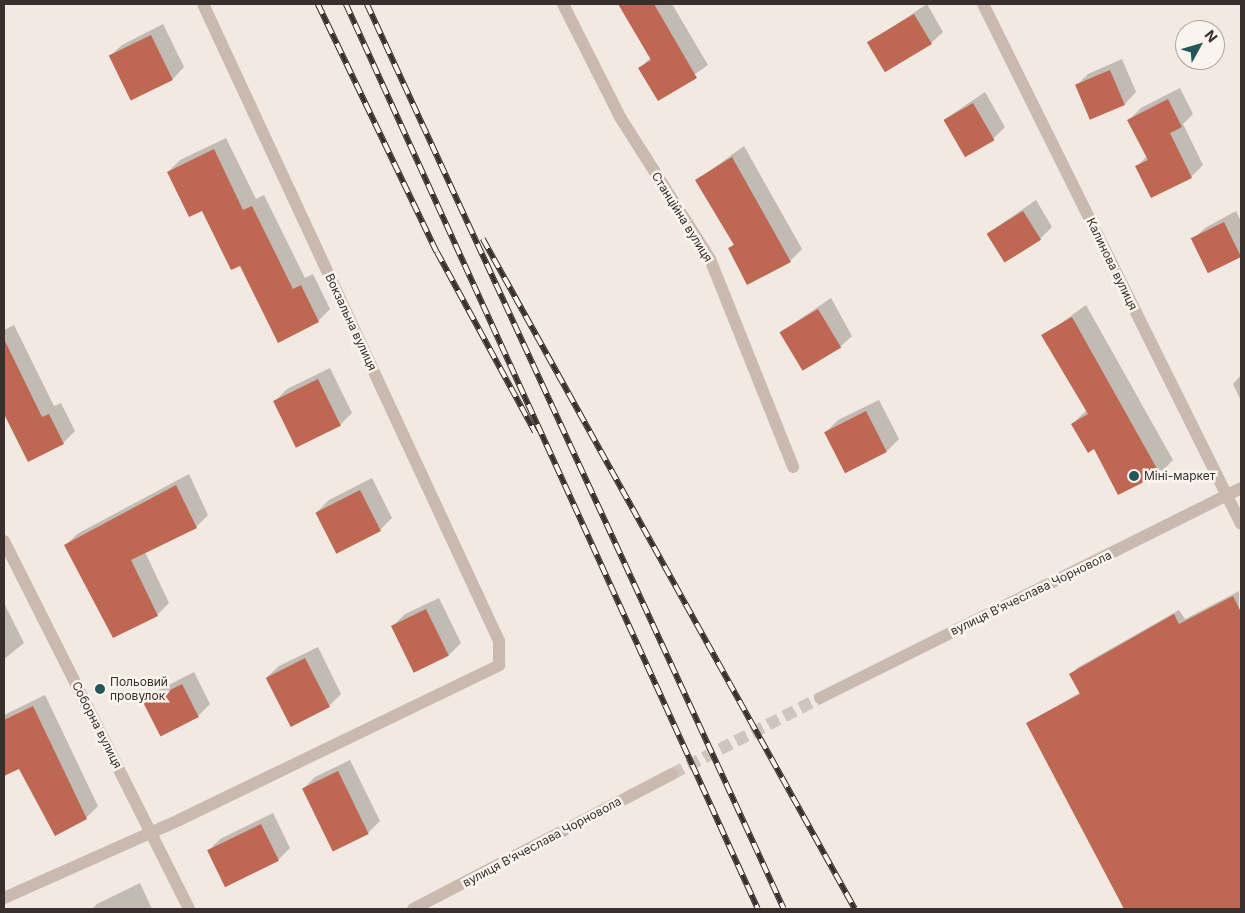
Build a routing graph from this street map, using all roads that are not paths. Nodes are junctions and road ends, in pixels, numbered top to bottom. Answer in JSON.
{"nodes":[{"id":1,"x":203,"y":4,"type":"edge"},
{"id":2,"x":562,"y":4,"type":"edge"},
{"id":3,"x":983,"y":4,"type":"edge"},
{"id":4,"x":793,"y":466,"type":"dead end"},
{"id":5,"x":1241,"y":488,"type":"edge"},
{"id":6,"x":1227,"y":496,"type":"junction"},
{"id":7,"x":1241,"y":524,"type":"edge"},
{"id":8,"x":4,"y":541,"type":"edge"},
{"id":9,"x":820,"y":698,"type":"tunnel mouth"},
{"id":10,"x":672,"y":774,"type":"tunnel mouth"},
{"id":11,"x":151,"y":832,"type":"junction"},
{"id":12,"x":4,"y":898,"type":"edge"},
{"id":13,"x":189,"y":909,"type":"edge"},
{"id":14,"x":413,"y":909,"type":"edge"}],
"edges":[{"from":1,"to":11,"type":"street","name":"Вокзальна вулиця"},
{"from":2,"to":4,"type":"street","name":"Станційна вулиця"},
{"from":3,"to":6,"type":"street","name":"Калинова вулиця"},
{"from":5,"to":6,"type":"street","name":"вулиця Вʼячеслава Чорновола"},
{"from":6,"to":7,"type":"street","name":"Калинова вулиця"},
{"from":6,"to":9,"type":"street","name":"вулиця Вʼячеслава Чорновола"},
{"from":8,"to":11,"type":"street","name":"Соборна вулиця"},
{"from":10,"to":14,"type":"street","name":"вулиця Вʼячеслава Чорновола"},
{"from":11,"to":12,"type":"street"},
{"from":11,"to":13,"type":"street","name":"Соборна вулиця"}]}
